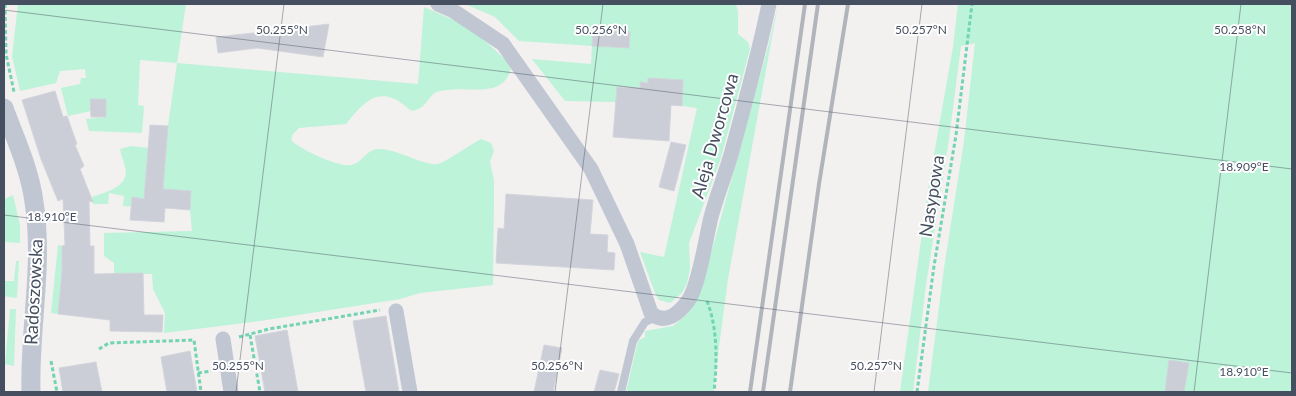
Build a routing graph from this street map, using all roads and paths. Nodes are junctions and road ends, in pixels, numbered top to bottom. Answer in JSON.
{"nodes":[{"id":1,"x":438,"y":4,"type":"edge"},
{"id":2,"x":769,"y":4,"type":"edge"},
{"id":3,"x":972,"y":4,"type":"edge"},
{"id":4,"x":4,"y":108,"type":"edge"},
{"id":5,"x":697,"y":278,"type":"junction"},
{"id":6,"x":390,"y":310,"type":"joint"},
{"id":7,"x":656,"y":317,"type":"junction"},
{"id":8,"x":250,"y":335,"type":"junction"},
{"id":9,"x":223,"y":339,"type":"joint"},
{"id":10,"x":99,"y":349,"type":"dead end"},
{"id":11,"x":50,"y":355,"type":"dead end"},
{"id":12,"x":31,"y":392,"type":"edge"},
{"id":13,"x":57,"y":392,"type":"edge"},
{"id":14,"x":201,"y":392,"type":"edge"},
{"id":15,"x":231,"y":392,"type":"edge"},
{"id":16,"x":260,"y":392,"type":"edge"},
{"id":17,"x":410,"y":392,"type":"edge"},
{"id":18,"x":621,"y":392,"type":"edge"},
{"id":19,"x":714,"y":392,"type":"edge"},
{"id":20,"x":918,"y":392,"type":"edge"}],
"edges":[{"from":1,"to":7,"type":"street"},
{"from":2,"to":5,"type":"street","name":"Aleja Dworcowa"},
{"from":3,"to":20,"type":"path","name":"Nasypowa"},
{"from":4,"to":12,"type":"street","name":"Radoszowska"},
{"from":5,"to":7,"type":"street","name":"Aleja Dworcowa"},
{"from":5,"to":19,"type":"path"},
{"from":6,"to":8,"type":"path"},
{"from":6,"to":17,"type":"street"},
{"from":7,"to":18,"type":"lane"},
{"from":8,"to":9,"type":"path"},
{"from":8,"to":16,"type":"path"},
{"from":9,"to":15,"type":"street"},
{"from":10,"to":14,"type":"path"},
{"from":11,"to":13,"type":"path"}]}
